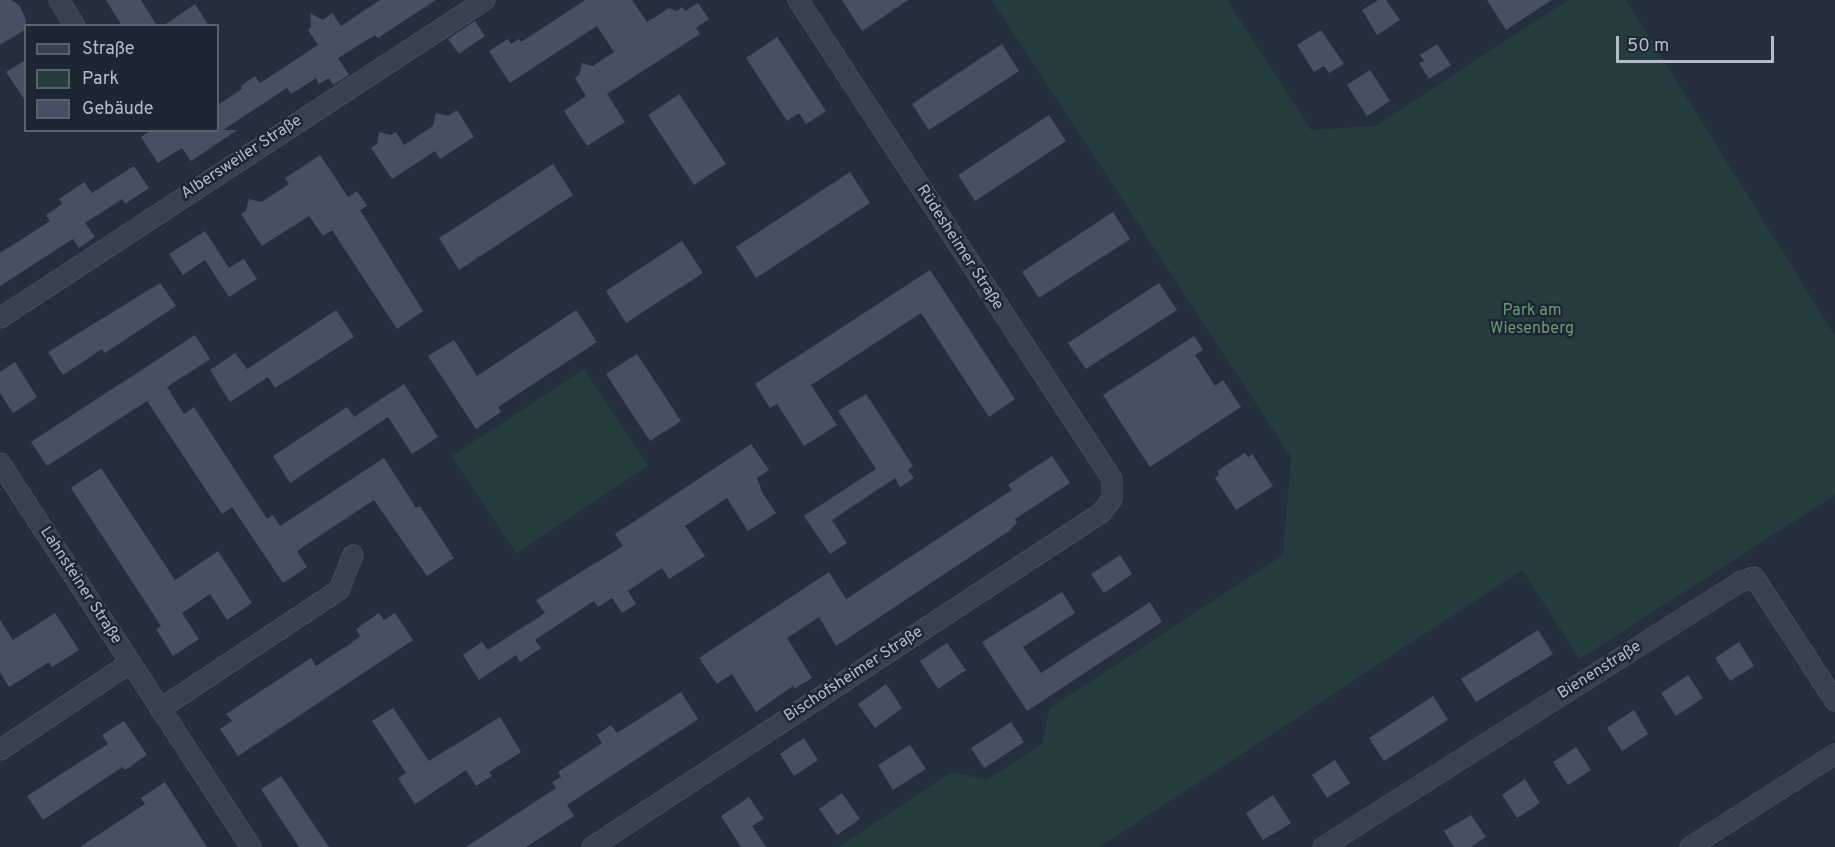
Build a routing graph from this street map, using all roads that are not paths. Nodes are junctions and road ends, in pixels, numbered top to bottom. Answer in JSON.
{"nodes":[{"id":1,"x":59,"y":0,"type":"edge"},
{"id":2,"x":485,"y":0,"type":"edge"},
{"id":3,"x":798,"y":0,"type":"edge"},
{"id":4,"x":74,"y":24,"type":"edge"},
{"id":5,"x":0,"y":318,"type":"edge"},
{"id":6,"x":0,"y":463,"type":"edge"},
{"id":7,"x":1112,"y":499,"type":"joint"},
{"id":8,"x":353,"y":555,"type":"dead end"},
{"id":9,"x":130,"y":663,"type":"junction"},
{"id":10,"x":1835,"y":701,"type":"edge"},
{"id":11,"x":160,"y":709,"type":"junction"},
{"id":12,"x":0,"y":750,"type":"edge"},
{"id":13,"x":1835,"y":754,"type":"edge"},
{"id":14,"x":1328,"y":846,"type":"edge"},
{"id":15,"x":251,"y":847,"type":"edge"},
{"id":16,"x":592,"y":847,"type":"edge"},
{"id":17,"x":1690,"y":847,"type":"edge"}],
"edges":[{"from":1,"to":4,"type":"street"},
{"from":2,"to":5,"type":"street","name":"Albersweiler Straße"},
{"from":3,"to":7,"type":"street","name":"Rüdesheimer Straße"},
{"from":6,"to":9,"type":"street","name":"Lahnsteiner Straße"},
{"from":7,"to":16,"type":"street","name":"Bischofsheimer Straße"},
{"from":8,"to":11,"type":"street"},
{"from":9,"to":11,"type":"street","name":"Lahnsteiner Straße"},
{"from":9,"to":12,"type":"street"},
{"from":10,"to":14,"type":"street","name":"Bienenstraße"},
{"from":11,"to":15,"type":"street","name":"Lahnsteiner Straße"},
{"from":13,"to":17,"type":"street"}]}
